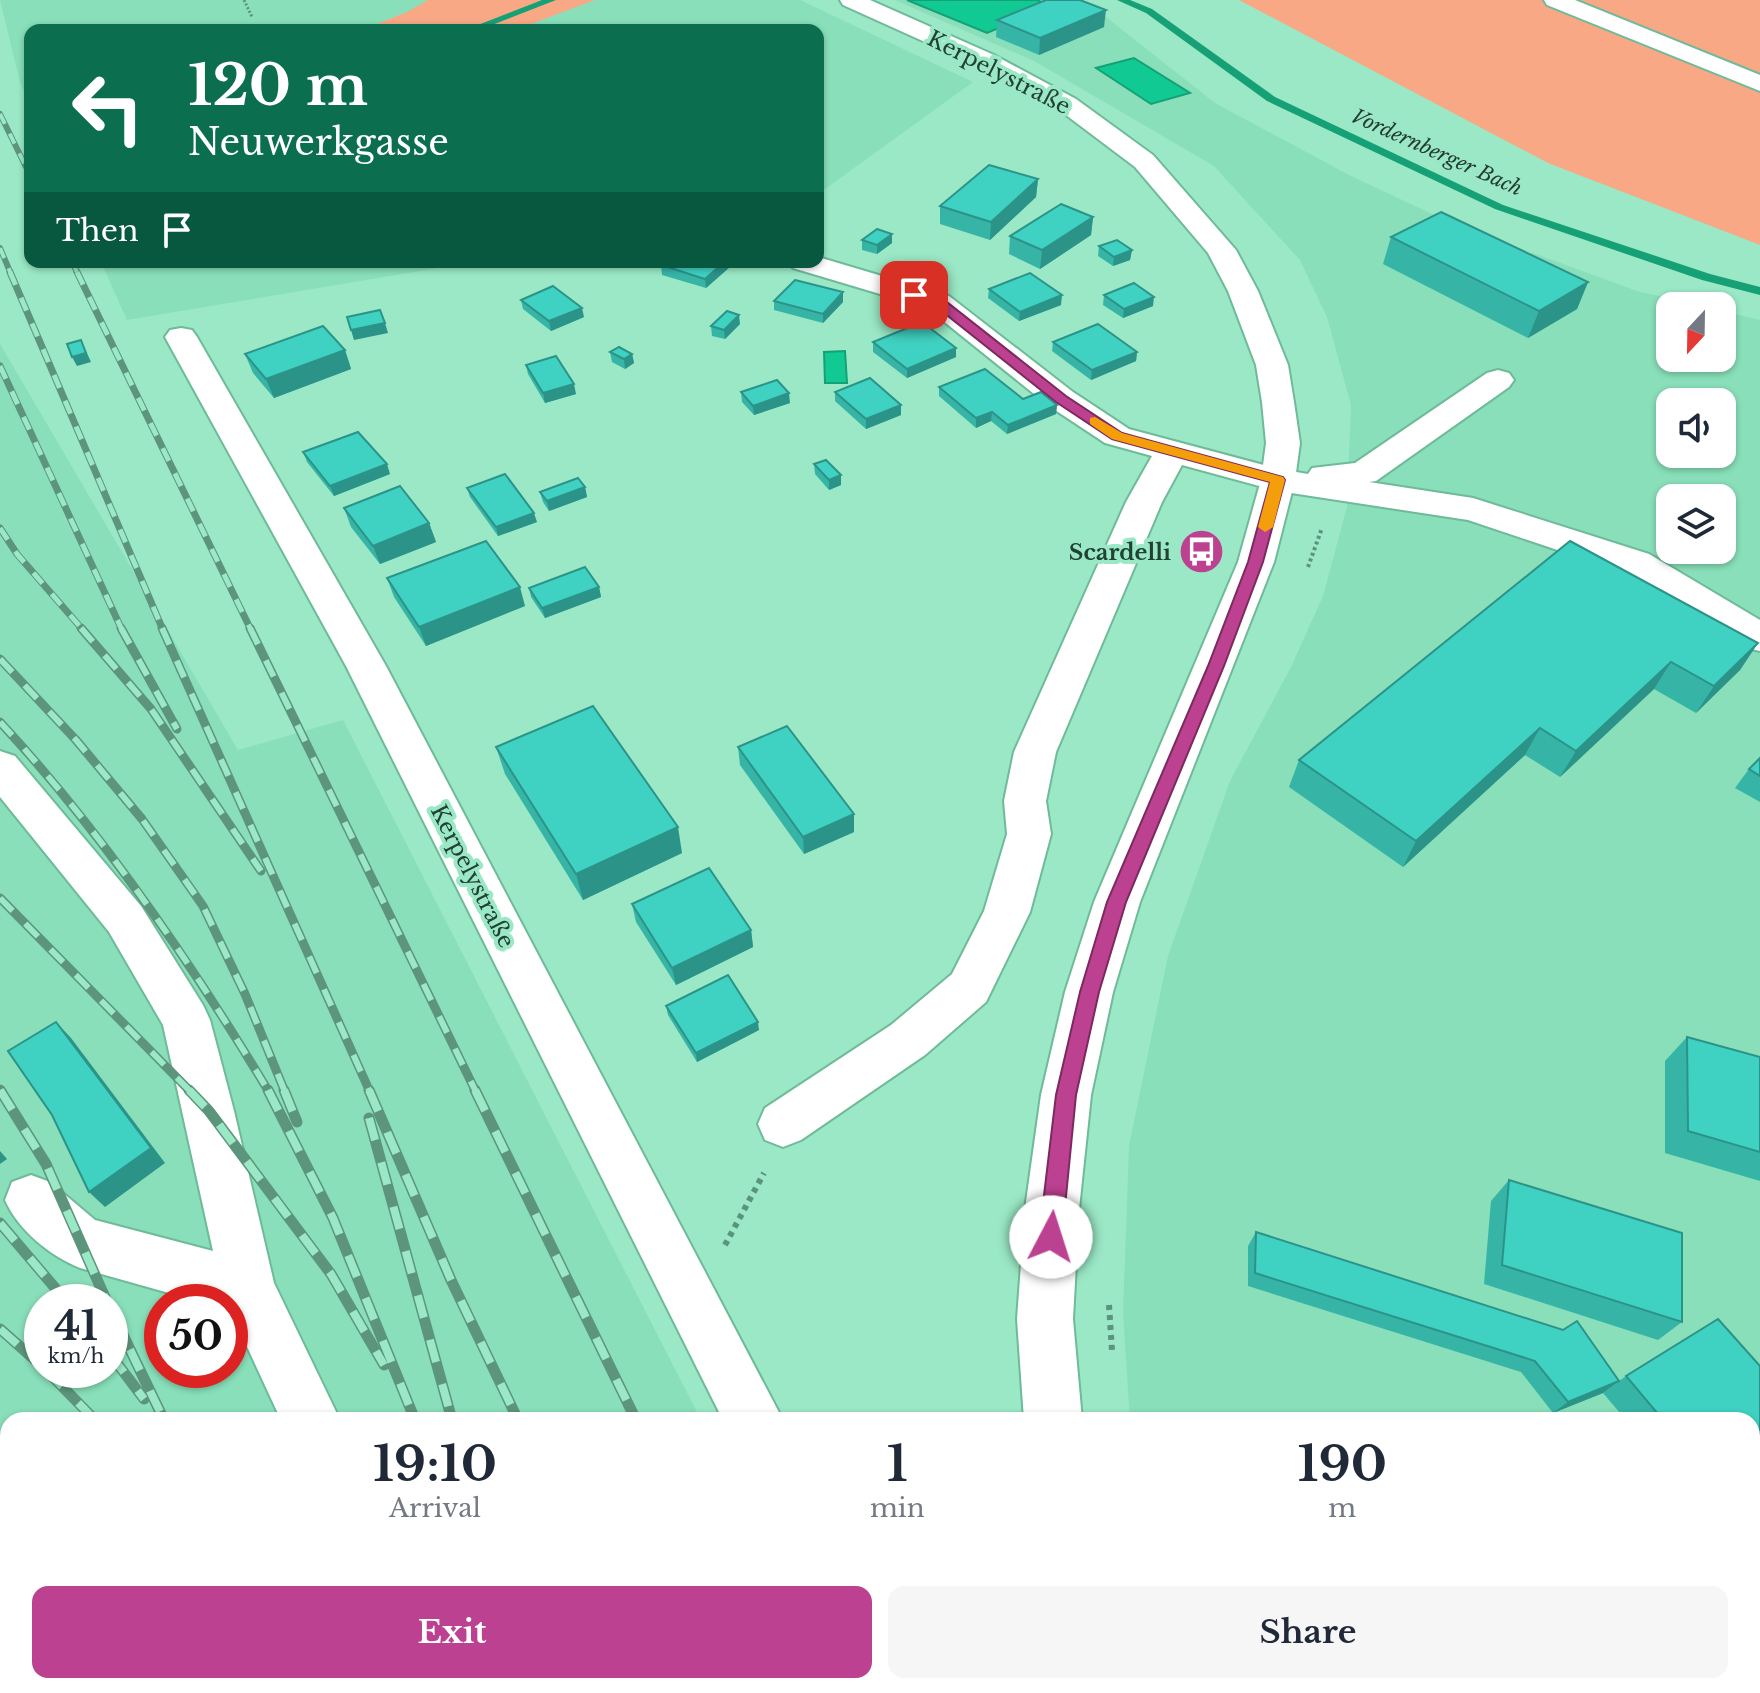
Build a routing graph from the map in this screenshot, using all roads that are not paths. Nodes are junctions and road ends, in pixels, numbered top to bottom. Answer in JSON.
{"nodes":[{"id":1,"x":851,"y":0,"type":"edge"},
{"id":2,"x":1555,"y":0,"type":"edge"},
{"id":3,"x":1760,"y":84,"type":"edge"},
{"id":4,"x":823,"y":268,"type":"edge"},
{"id":5,"x":181,"y":337,"type":"dead end"},
{"id":6,"x":1498,"y":380,"type":"dead end"},
{"id":7,"x":1172,"y":452,"type":"junction"},
{"id":8,"x":1278,"y":480,"type":"junction"},
{"id":9,"x":1760,"y":638,"type":"edge"},
{"id":10,"x":0,"y":767,"type":"edge"},
{"id":11,"x":783,"y":1124,"type":"road end"},
{"id":12,"x":31,"y":1200,"type":"dead end"},
{"id":13,"x":233,"y":1284,"type":"edge"},
{"id":14,"x":247,"y":1284,"type":"edge"},
{"id":15,"x":248,"y":1288,"type":"edge"},
{"id":16,"x":307,"y":1412,"type":"edge"},
{"id":17,"x":750,"y":1412,"type":"edge"},
{"id":18,"x":1052,"y":1412,"type":"edge"}],
"edges":[{"from":1,"to":8,"type":"street","name":"Kerpelystraße"},
{"from":2,"to":3,"type":"street"},
{"from":4,"to":7,"type":"street"},
{"from":5,"to":17,"type":"street","name":"Kerpelystraße"},
{"from":6,"to":8,"type":"street"},
{"from":7,"to":8,"type":"street"},
{"from":7,"to":11,"type":"street"},
{"from":8,"to":9,"type":"street"},
{"from":8,"to":18,"type":"street","name":"Kerpelystraße"},
{"from":10,"to":14,"type":"street"},
{"from":12,"to":13,"type":"street"},
{"from":15,"to":16,"type":"street"}]}
